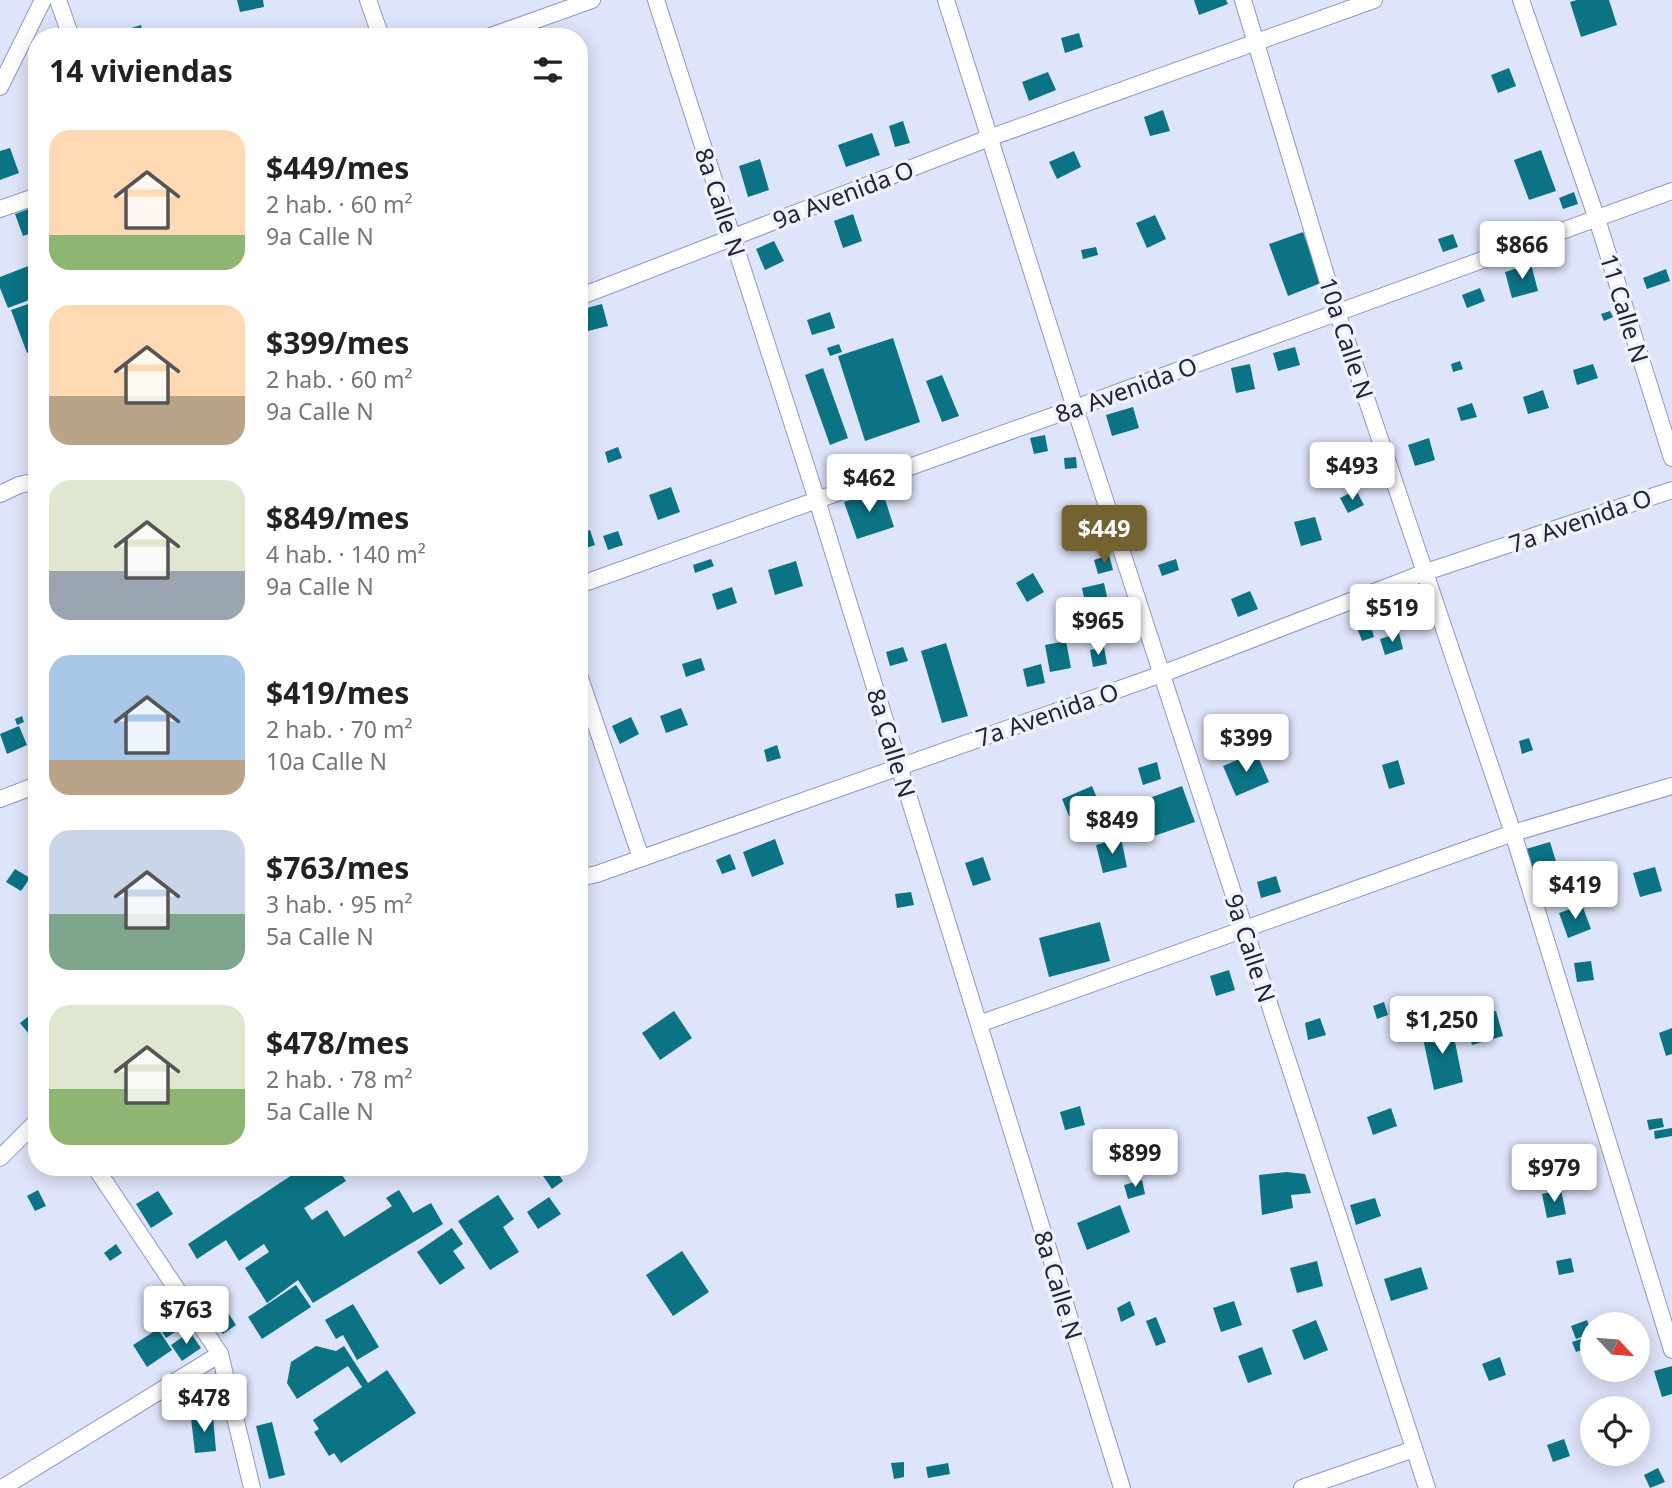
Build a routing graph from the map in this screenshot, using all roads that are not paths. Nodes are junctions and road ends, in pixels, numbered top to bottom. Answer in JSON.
{"nodes":[{"id":1,"x":43,"y":0,"type":"edge"},
{"id":2,"x":58,"y":0,"type":"edge"},
{"id":3,"x":368,"y":0,"type":"edge"},
{"id":4,"x":592,"y":0,"type":"edge"},
{"id":5,"x":656,"y":0,"type":"edge"},
{"id":6,"x":946,"y":0,"type":"edge"},
{"id":7,"x":1243,"y":0,"type":"edge"},
{"id":8,"x":1374,"y":0,"type":"edge"},
{"id":9,"x":1521,"y":0,"type":"edge"},
{"id":10,"x":29,"y":28,"type":"edge"},
{"id":11,"x":68,"y":28,"type":"edge"},
{"id":12,"x":378,"y":28,"type":"edge"},
{"id":13,"x":513,"y":28,"type":"edge"},
{"id":14,"x":28,"y":31,"type":"edge"},
{"id":15,"x":1256,"y":41,"type":"junction"},
{"id":16,"x":0,"y":88,"type":"edge"},
{"id":17,"x":989,"y":138,"type":"junction"},
{"id":18,"x":1672,"y":191,"type":"edge"},
{"id":19,"x":28,"y":199,"type":"edge"},
{"id":20,"x":0,"y":209,"type":"edge"},
{"id":21,"x":1597,"y":219,"type":"junction"},
{"id":22,"x":732,"y":236,"type":"junction"},
{"id":23,"x":588,"y":293,"type":"edge"},
{"id":24,"x":1337,"y":312,"type":"junction"},
{"id":25,"x":1075,"y":408,"type":"junction"},
{"id":26,"x":1672,"y":458,"type":"edge"},
{"id":27,"x":28,"y":483,"type":"edge"},
{"id":28,"x":1672,"y":490,"type":"edge"},
{"id":29,"x":0,"y":494,"type":"edge"},
{"id":30,"x":817,"y":500,"type":"junction"},
{"id":31,"x":1426,"y":572,"type":"junction"},
{"id":32,"x":588,"y":582,"type":"edge"},
{"id":33,"x":1162,"y":674,"type":"junction"},
{"id":34,"x":588,"y":702,"type":"edge"},
{"id":35,"x":899,"y":766,"type":"junction"},
{"id":36,"x":1672,"y":786,"type":"edge"},
{"id":37,"x":28,"y":788,"type":"edge"},
{"id":38,"x":0,"y":799,"type":"edge"},
{"id":39,"x":1513,"y":833,"type":"junction"},
{"id":40,"x":641,"y":858,"type":"junction"},
{"id":41,"x":588,"y":875,"type":"edge"},
{"id":42,"x":1245,"y":930,"type":"junction"},
{"id":43,"x":979,"y":1024,"type":"junction"},
{"id":44,"x":28,"y":1130,"type":"edge"},
{"id":45,"x":0,"y":1158,"type":"edge"},
{"id":46,"x":101,"y":1176,"type":"edge"},
{"id":47,"x":1672,"y":1350,"type":"edge"},
{"id":48,"x":219,"y":1354,"type":"junction"},
{"id":49,"x":1414,"y":1449,"type":"junction"},
{"id":50,"x":2,"y":1488,"type":"edge"},
{"id":51,"x":252,"y":1488,"type":"edge"},
{"id":52,"x":1122,"y":1488,"type":"edge"},
{"id":53,"x":1302,"y":1488,"type":"edge"},
{"id":54,"x":1427,"y":1488,"type":"edge"}],
"edges":[{"from":1,"to":10,"type":"street"},
{"from":2,"to":11,"type":"street"},
{"from":3,"to":12,"type":"street"},
{"from":4,"to":13,"type":"street"},
{"from":5,"to":22,"type":"street","name":"8a Calle N"},
{"from":6,"to":17,"type":"street"},
{"from":7,"to":15,"type":"street","name":"10a Calle N"},
{"from":8,"to":15,"type":"street","name":"9a Avenida O"},
{"from":9,"to":21,"type":"street","name":"11 Calle N"},
{"from":14,"to":16,"type":"street"},
{"from":15,"to":17,"type":"street","name":"9a Avenida O"},
{"from":15,"to":24,"type":"street","name":"10a Calle N"},
{"from":17,"to":22,"type":"street","name":"9a Avenida O"},
{"from":17,"to":25,"type":"street"},
{"from":18,"to":21,"type":"street","name":"8a Avenida O"},
{"from":19,"to":20,"type":"street"},
{"from":21,"to":24,"type":"street","name":"8a Avenida O"},
{"from":21,"to":26,"type":"street","name":"11 Calle N"},
{"from":22,"to":23,"type":"street","name":"9a Avenida O"},
{"from":22,"to":30,"type":"street","name":"8a Calle N"},
{"from":24,"to":25,"type":"street","name":"8a Avenida O"},
{"from":24,"to":31,"type":"street","name":"10a Calle N"},
{"from":25,"to":30,"type":"street","name":"8a Avenida O"},
{"from":25,"to":33,"type":"street","name":"9a Calle N"},
{"from":27,"to":29,"type":"street"},
{"from":28,"to":31,"type":"street","name":"7a Avenida O"},
{"from":30,"to":32,"type":"street","name":"8a Avenida O"},
{"from":30,"to":35,"type":"street","name":"8a Calle N"},
{"from":31,"to":33,"type":"street","name":"7a Avenida O"},
{"from":31,"to":39,"type":"street","name":"10a Calle N"},
{"from":33,"to":35,"type":"street","name":"7a Avenida O"},
{"from":33,"to":42,"type":"street","name":"9a Calle N"},
{"from":34,"to":40,"type":"street"},
{"from":35,"to":40,"type":"street","name":"7a Avenida O"},
{"from":35,"to":43,"type":"street","name":"8a Calle N"},
{"from":36,"to":39,"type":"street"},
{"from":37,"to":38,"type":"street"},
{"from":39,"to":42,"type":"street"},
{"from":39,"to":47,"type":"street","name":"10a Calle N"},
{"from":40,"to":41,"type":"street","name":"7a Avenida O"},
{"from":42,"to":43,"type":"street"},
{"from":42,"to":49,"type":"street","name":"9a Calle N"},
{"from":43,"to":52,"type":"street","name":"8a Calle N"},
{"from":44,"to":45,"type":"street"},
{"from":46,"to":48,"type":"street"},
{"from":48,"to":50,"type":"street"},
{"from":48,"to":51,"type":"street"},
{"from":49,"to":53,"type":"street"},
{"from":49,"to":54,"type":"street","name":"9a Calle N"}]}
